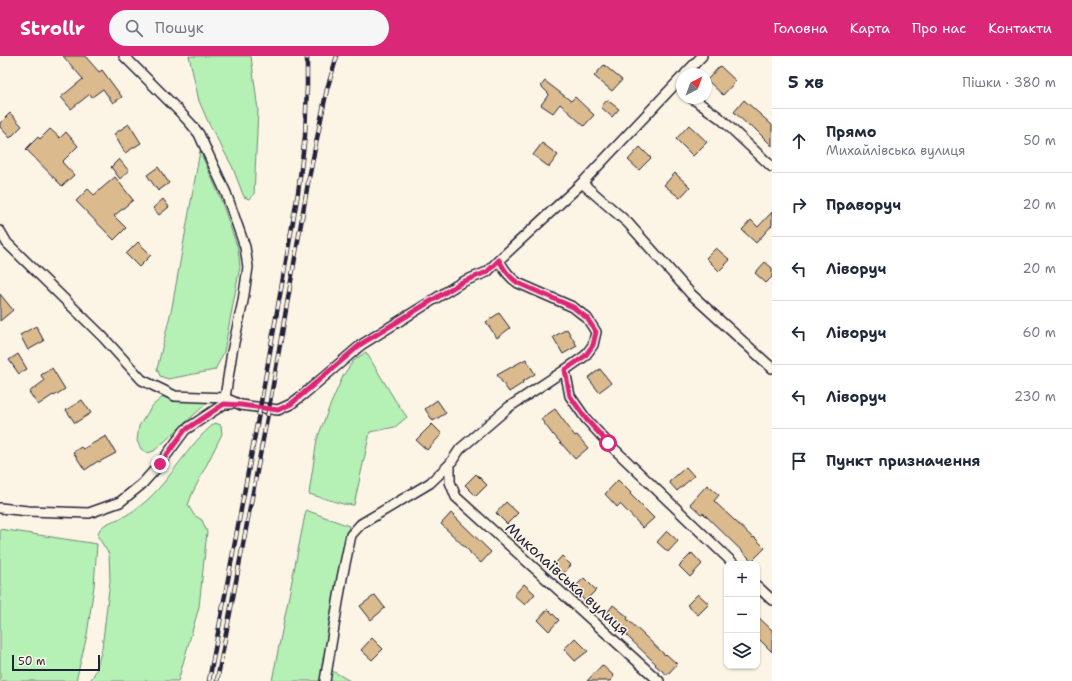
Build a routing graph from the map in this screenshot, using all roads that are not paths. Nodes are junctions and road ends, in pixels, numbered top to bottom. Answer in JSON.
{"nodes":[{"id":1,"x":124,"y":56,"type":"edge"},
{"id":2,"x":702,"y":56,"type":"edge"},
{"id":3,"x":691,"y":68,"type":"edge"},
{"id":4,"x":676,"y":90,"type":"edge"},
{"id":5,"x":700,"y":104,"type":"edge"},
{"id":6,"x":772,"y":167,"type":"edge"},
{"id":7,"x":582,"y":183,"type":"junction"},
{"id":8,"x":0,"y":231,"type":"edge"},
{"id":9,"x":499,"y":260,"type":"junction"},
{"id":10,"x":772,"y":368,"type":"edge"},
{"id":11,"x":565,"y":370,"type":"junction"},
{"id":12,"x":225,"y":401,"type":"junction"},
{"id":13,"x":450,"y":464,"type":"junction"},
{"id":14,"x":0,"y":508,"type":"edge"},
{"id":15,"x":731,"y":561,"type":"edge"},
{"id":16,"x":760,"y":589,"type":"edge"},
{"id":17,"x":772,"y":600,"type":"edge"},
{"id":18,"x":325,"y":681,"type":"edge"},
{"id":19,"x":659,"y":681,"type":"edge"}],
"edges":[{"from":1,"to":12,"type":"street"},
{"from":2,"to":3,"type":"street"},
{"from":4,"to":7,"type":"street"},
{"from":5,"to":6,"type":"street"},
{"from":7,"to":9,"type":"street"},
{"from":7,"to":10,"type":"street"},
{"from":8,"to":12,"type":"street"},
{"from":9,"to":11,"type":"street"},
{"from":9,"to":12,"type":"street"},
{"from":11,"to":13,"type":"street"},
{"from":11,"to":15,"type":"street"},
{"from":12,"to":14,"type":"street"},
{"from":13,"to":18,"type":"street"},
{"from":13,"to":19,"type":"street","name":"Миколаївська вулиця"},
{"from":16,"to":17,"type":"street"}]}
